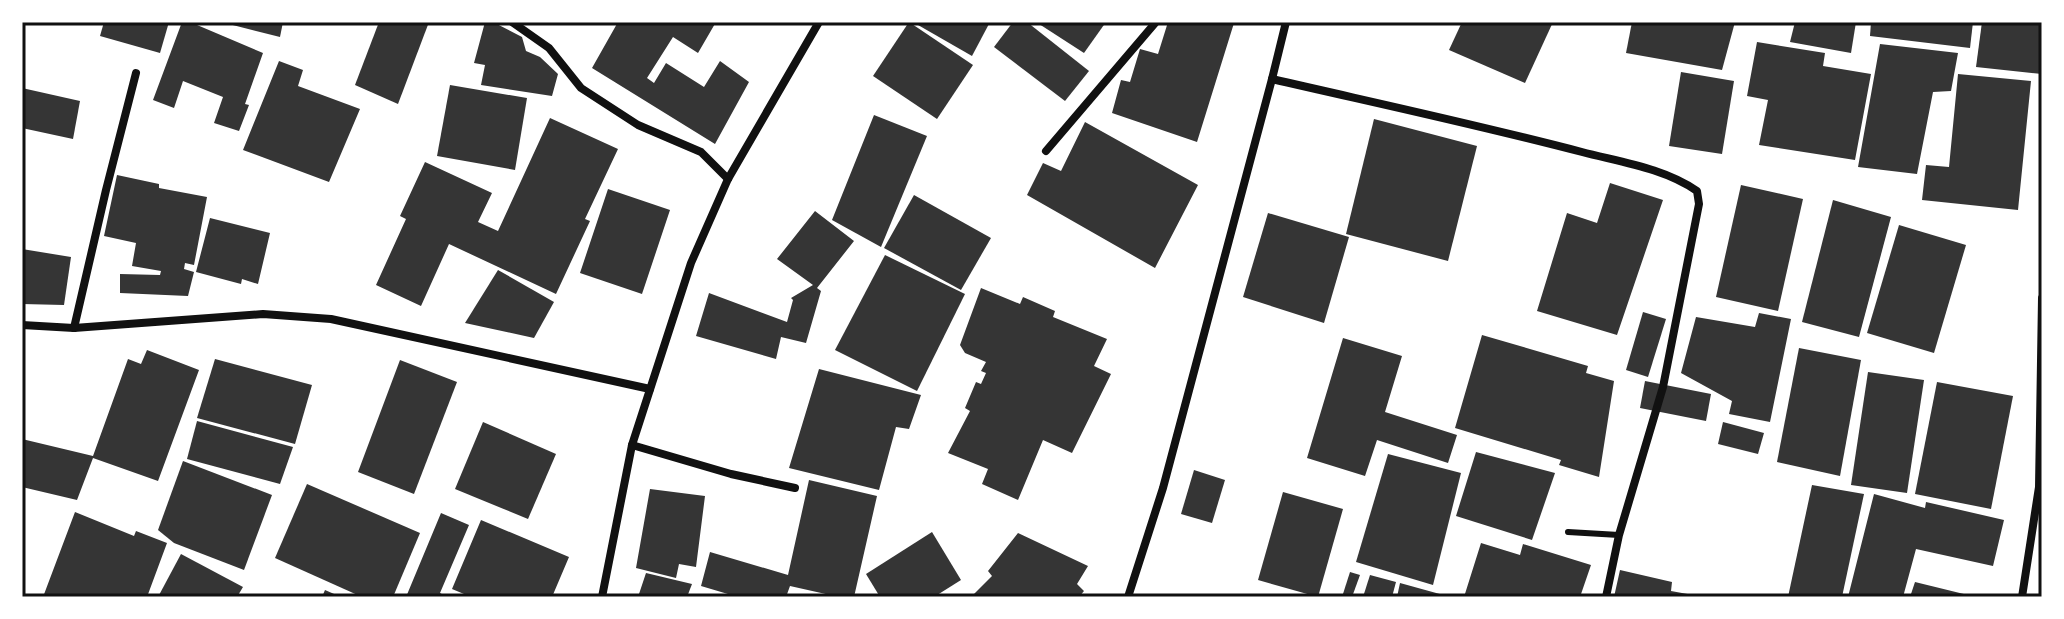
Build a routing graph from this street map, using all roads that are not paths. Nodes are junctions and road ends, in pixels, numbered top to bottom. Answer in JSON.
{"nodes":[{"id":1,"x":512,"y":22,"type":"edge"},
{"id":2,"x":819,"y":22,"type":"edge"},
{"id":3,"x":1156,"y":22,"type":"edge"},
{"id":4,"x":1286,"y":22,"type":"edge"},
{"id":5,"x":136,"y":73,"type":"dead end"},
{"id":6,"x":1272,"y":79,"type":"junction"},
{"id":7,"x":1046,"y":151,"type":"dead end"},
{"id":8,"x":728,"y":179,"type":"junction"},
{"id":9,"x":2042,"y":298,"type":"edge"},
{"id":10,"x":22,"y":325,"type":"edge"},
{"id":11,"x":74,"y":328,"type":"junction"},
{"id":12,"x":2041,"y":350,"type":"edge"},
{"id":13,"x":650,"y":389,"type":"junction"},
{"id":14,"x":632,"y":445,"type":"junction"},
{"id":15,"x":2041,"y":487,"type":"edge"},
{"id":16,"x":795,"y":488,"type":"dead end"},
{"id":17,"x":1568,"y":532,"type":"dead end"},
{"id":18,"x":1619,"y":535,"type":"junction"},
{"id":19,"x":602,"y":597,"type":"edge"},
{"id":20,"x":1128,"y":597,"type":"edge"},
{"id":21,"x":1606,"y":597,"type":"edge"},
{"id":22,"x":2022,"y":597,"type":"edge"}],
"edges":[{"from":1,"to":8,"type":"street"},
{"from":2,"to":8,"type":"street"},
{"from":3,"to":7,"type":"street"},
{"from":4,"to":6,"type":"street"},
{"from":5,"to":11,"type":"street"},
{"from":6,"to":18,"type":"street"},
{"from":6,"to":20,"type":"street"},
{"from":8,"to":13,"type":"street"},
{"from":9,"to":12,"type":"street"},
{"from":10,"to":11,"type":"street"},
{"from":11,"to":13,"type":"street"},
{"from":12,"to":15,"type":"street"},
{"from":13,"to":14,"type":"street"},
{"from":14,"to":16,"type":"street"},
{"from":14,"to":19,"type":"street"},
{"from":15,"to":22,"type":"street"},
{"from":17,"to":18,"type":"lane"},
{"from":18,"to":21,"type":"street"}]}
